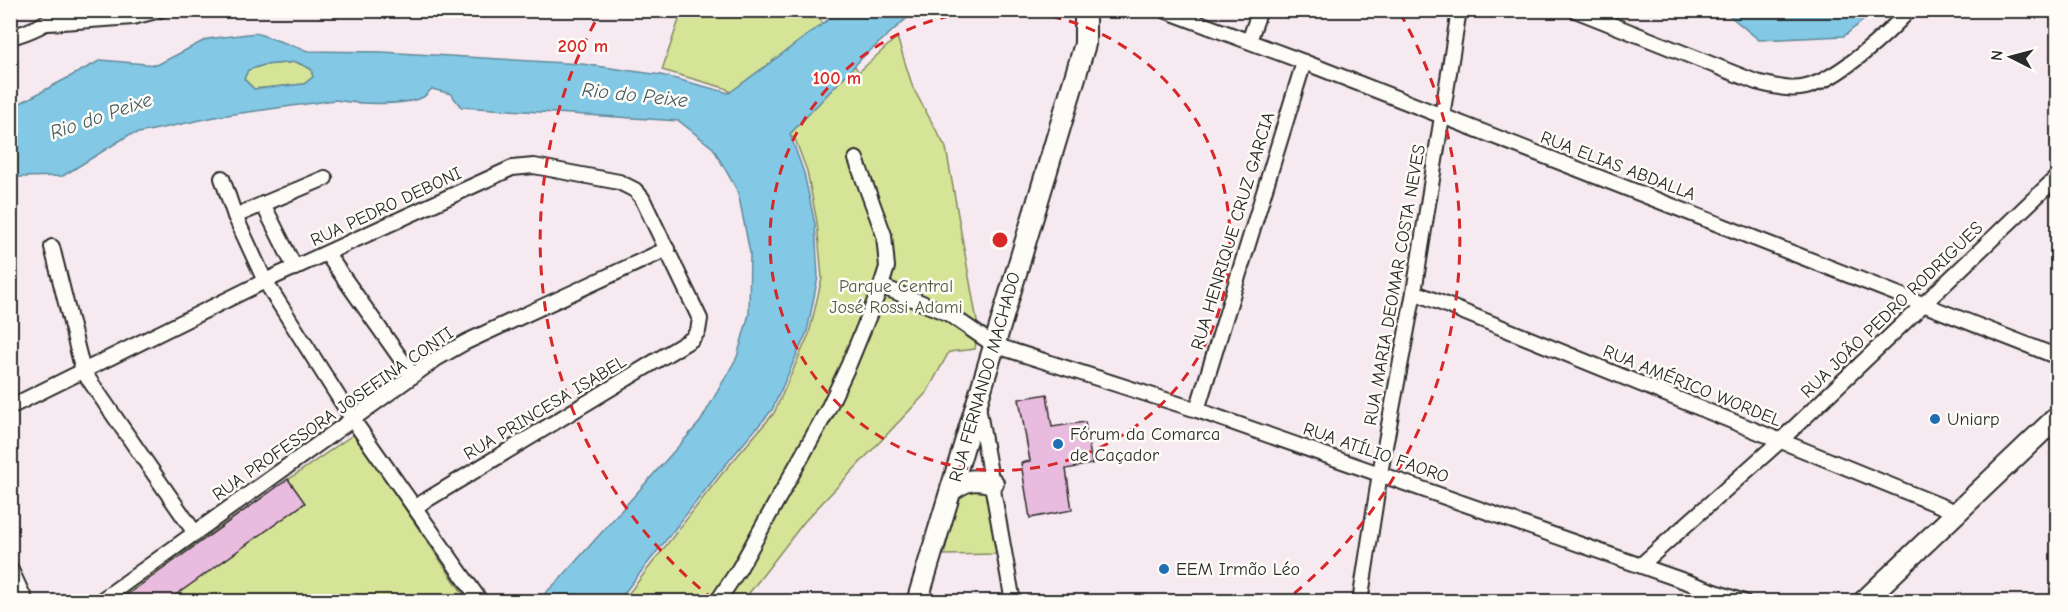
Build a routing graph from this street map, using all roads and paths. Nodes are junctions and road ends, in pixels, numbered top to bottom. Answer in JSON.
{"nodes":[{"id":1,"x":64,"y":10,"type":"edge"},
{"id":2,"x":160,"y":10,"type":"edge"},
{"id":3,"x":1164,"y":10,"type":"edge"},
{"id":4,"x":1260,"y":10,"type":"edge"},
{"id":5,"x":1459,"y":10,"type":"edge"},
{"id":6,"x":1575,"y":10,"type":"edge"},
{"id":7,"x":1909,"y":10,"type":"edge"},
{"id":8,"x":1083,"y":12,"type":"edge"},
{"id":9,"x":48,"y":23,"type":"junction"},
{"id":10,"x":10,"y":37,"type":"edge"},
{"id":11,"x":1249,"y":41,"type":"junction"},
{"id":12,"x":1304,"y":62,"type":"junction"},
{"id":13,"x":1442,"y":117,"type":"junction"},
{"id":14,"x":856,"y":159,"type":"dead end"},
{"id":15,"x":2058,"y":176,"type":"edge"},
{"id":16,"x":222,"y":178,"type":"dead end"},
{"id":17,"x":325,"y":178,"type":"dead end"},
{"id":18,"x":263,"y":204,"type":"junction"},
{"id":19,"x":235,"y":216,"type":"junction"},
{"id":20,"x":52,"y":247,"type":"dead end"},
{"id":21,"x":667,"y":249,"type":"junction"},
{"id":22,"x":327,"y":254,"type":"junction"},
{"id":23,"x":296,"y":268,"type":"junction"},
{"id":24,"x":265,"y":281,"type":"junction"},
{"id":25,"x":881,"y":286,"type":"junction"},
{"id":26,"x":1414,"y":292,"type":"junction"},
{"id":27,"x":1925,"y":304,"type":"junction"},
{"id":28,"x":692,"y":339,"type":"joint"},
{"id":29,"x":994,"y":345,"type":"junction"},
{"id":30,"x":2058,"y":357,"type":"edge"},
{"id":31,"x":83,"y":371,"type":"junction"},
{"id":32,"x":413,"y":375,"type":"junction"},
{"id":33,"x":977,"y":399,"type":"junction"},
{"id":34,"x":10,"y":406,"type":"edge"},
{"id":35,"x":1197,"y":410,"type":"junction"},
{"id":36,"x":2058,"y":416,"type":"edge"},
{"id":37,"x":353,"y":420,"type":"junction"},
{"id":38,"x":1780,"y":441,"type":"junction"},
{"id":39,"x":1380,"y":473,"type":"junction"},
{"id":40,"x":993,"y":483,"type":"junction"},
{"id":41,"x":952,"y":490,"type":"junction"},
{"id":42,"x":416,"y":507,"type":"junction"},
{"id":43,"x":1956,"y":512,"type":"junction"},
{"id":44,"x":195,"y":533,"type":"junction"},
{"id":45,"x":1641,"y":565,"type":"junction"},
{"id":46,"x":10,"y":568,"type":"edge"},
{"id":47,"x":26,"y":602,"type":"edge"},
{"id":48,"x":99,"y":602,"type":"edge"},
{"id":49,"x":481,"y":602,"type":"edge"},
{"id":50,"x":717,"y":602,"type":"edge"},
{"id":51,"x":918,"y":602,"type":"edge"},
{"id":52,"x":1013,"y":602,"type":"edge"},
{"id":53,"x":1360,"y":602,"type":"edge"},
{"id":54,"x":1744,"y":602,"type":"edge"},
{"id":55,"x":1863,"y":602,"type":"edge"}],
"edges":[{"from":1,"to":9,"type":"street"},
{"from":2,"to":9,"type":"street"},
{"from":3,"to":11,"type":"street","name":"RUA ELIAS ABDALLA"},
{"from":4,"to":11,"type":"street"},
{"from":5,"to":13,"type":"street","name":"RUA MARIA DEOMAR COSTA NEVES"},
{"from":6,"to":7,"type":"street"},
{"from":8,"to":29,"type":"main road","name":"RUA FERNANDO MACHADO"},
{"from":9,"to":10,"type":"street"},
{"from":11,"to":12,"type":"street","name":"RUA ELIAS ABDALLA"},
{"from":12,"to":13,"type":"street","name":"RUA ELIAS ABDALLA"},
{"from":12,"to":35,"type":"street","name":"RUA HENRIQUE CRUZ GARCIA"},
{"from":13,"to":26,"type":"street","name":"RUA MARIA DEOMAR COSTA NEVES"},
{"from":13,"to":27,"type":"street","name":"RUA ELIAS ABDALLA"},
{"from":14,"to":25,"type":"street"},
{"from":15,"to":27,"type":"street","name":"RUA JOÃO PEDRO RODRIGUES"},
{"from":16,"to":19,"type":"street"},
{"from":17,"to":18,"type":"street"},
{"from":18,"to":19,"type":"street"},
{"from":18,"to":23,"type":"street"},
{"from":19,"to":24,"type":"street"},
{"from":20,"to":31,"type":"street"},
{"from":21,"to":22,"type":"street","name":"RUA PEDRO DEBONI"},
{"from":21,"to":28,"type":"street","name":"RUA PEDRO DEBONI"},
{"from":21,"to":32,"type":"street","name":"RUA PROFESSORA JOSEFINA CONTI"},
{"from":22,"to":23,"type":"street","name":"RUA PEDRO DEBONI"},
{"from":22,"to":32,"type":"street"},
{"from":23,"to":24,"type":"street","name":"RUA PEDRO DEBONI"},
{"from":24,"to":31,"type":"street","name":"RUA PEDRO DEBONI"},
{"from":24,"to":37,"type":"street"},
{"from":25,"to":29,"type":"street","name":"RUA ATÍLIO FAORO"},
{"from":25,"to":50,"type":"street"},
{"from":26,"to":38,"type":"street","name":"RUA AMÉRICO WORDEL"},
{"from":26,"to":39,"type":"street","name":"RUA MARIA DEOMAR COSTA NEVES"},
{"from":27,"to":30,"type":"street","name":"RUA ELIAS ABDALLA"},
{"from":27,"to":38,"type":"street","name":"RUA JOÃO PEDRO RODRIGUES"},
{"from":28,"to":42,"type":"street","name":"RUA PRINCESA ISABEL"},
{"from":29,"to":33,"type":"main road","name":"RUA FERNANDO MACHADO"},
{"from":29,"to":35,"type":"street","name":"RUA ATÍLIO FAORO"},
{"from":31,"to":34,"type":"street","name":"RUA PEDRO DEBONI"},
{"from":31,"to":44,"type":"street"},
{"from":32,"to":37,"type":"street","name":"RUA PROFESSORA JOSEFINA CONTI"},
{"from":33,"to":40,"type":"street"},
{"from":33,"to":41,"type":"main road","name":"RUA FERNANDO MACHADO"},
{"from":35,"to":39,"type":"street","name":"RUA ATÍLIO FAORO"},
{"from":36,"to":43,"type":"main road"},
{"from":37,"to":42,"type":"street"},
{"from":37,"to":44,"type":"street","name":"RUA PROFESSORA JOSEFINA CONTI"},
{"from":38,"to":43,"type":"street","name":"RUA AMÉRICO WORDEL"},
{"from":38,"to":45,"type":"street","name":"RUA JOÃO PEDRO RODRIGUES"},
{"from":39,"to":45,"type":"street","name":"RUA ATÍLIO FAORO"},
{"from":39,"to":53,"type":"street","name":"RUA MARIA DEOMAR COSTA NEVES"},
{"from":40,"to":41,"type":"main road"},
{"from":40,"to":52,"type":"street"},
{"from":41,"to":51,"type":"main road","name":"RUA FERNANDO MACHADO"},
{"from":42,"to":49,"type":"street"},
{"from":43,"to":55,"type":"main road"},
{"from":44,"to":48,"type":"street","name":"RUA PROFESSORA JOSEFINA CONTI"},
{"from":45,"to":54,"type":"street","name":"RUA ATÍLIO FAORO"},
{"from":46,"to":47,"type":"street"}]}
